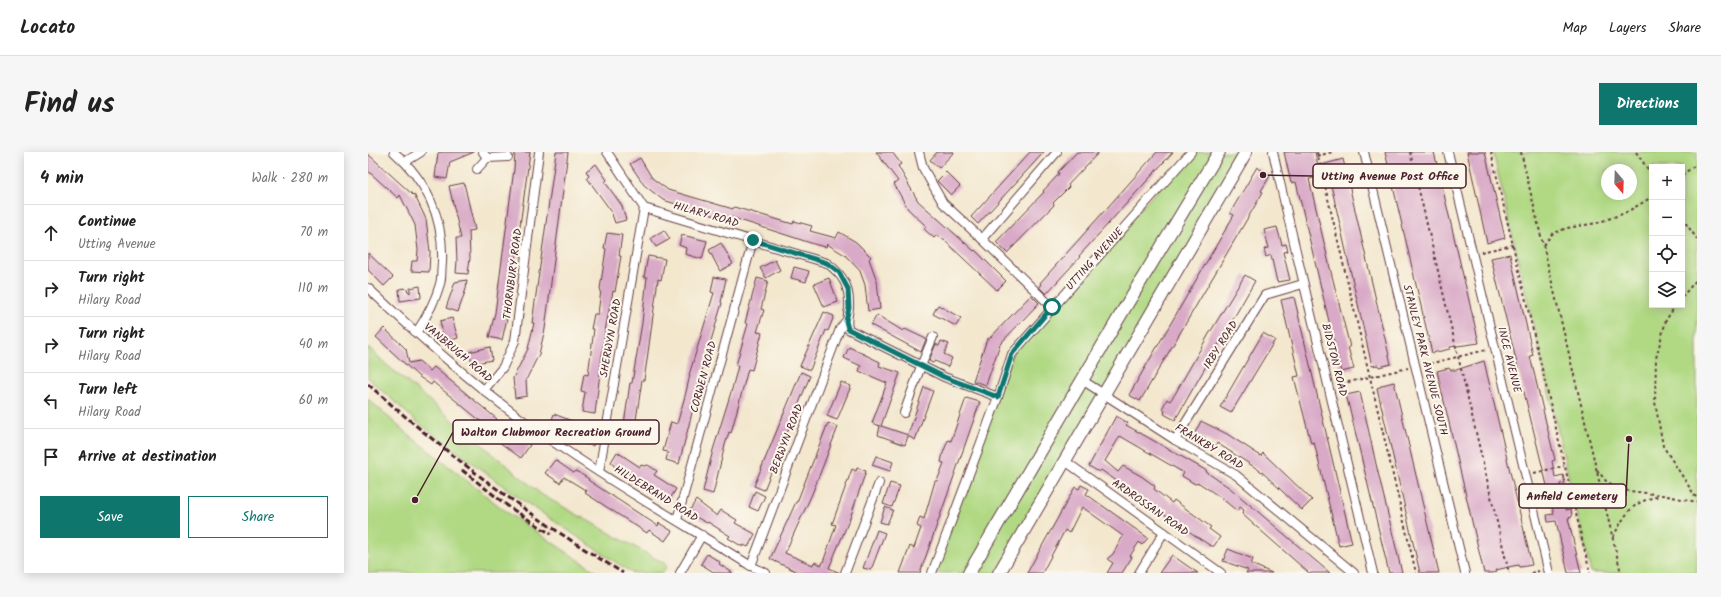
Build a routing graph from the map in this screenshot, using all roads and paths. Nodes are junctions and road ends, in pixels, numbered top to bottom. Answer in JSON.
{"nodes":[{"id":1,"x":394,"y":152,"type":"edge"},
{"id":2,"x":421,"y":152,"type":"edge"},
{"id":3,"x":539,"y":152,"type":"edge"},
{"id":4,"x":607,"y":152,"type":"edge"},
{"id":5,"x":919,"y":152,"type":"edge"},
{"id":6,"x":1057,"y":152,"type":"edge"},
{"id":7,"x":1191,"y":152,"type":"edge"},
{"id":8,"x":1219,"y":152,"type":"edge"},
{"id":9,"x":1246,"y":152,"type":"edge"},
{"id":10,"x":1272,"y":152,"type":"edge"},
{"id":11,"x":1316,"y":152,"type":"edge"},
{"id":12,"x":1333,"y":152,"type":"edge"},
{"id":13,"x":1364,"y":152,"type":"edge"},
{"id":14,"x":1410,"y":152,"type":"edge"},
{"id":15,"x":1448,"y":152,"type":"edge"},
{"id":16,"x":1491,"y":152,"type":"edge"},
{"id":17,"x":1522,"y":152,"type":"edge"},
{"id":18,"x":1636,"y":152,"type":"edge"},
{"id":19,"x":485,"y":155,"type":"edge"},
{"id":20,"x":1317,"y":156,"type":"junction"},
{"id":21,"x":508,"y":157,"type":"dead end"},
{"id":22,"x":405,"y":162,"type":"junction"},
{"id":23,"x":1697,"y":164,"type":"edge"},
{"id":24,"x":477,"y":169,"type":"dead end"},
{"id":25,"x":1649,"y":171,"type":"edge"},
{"id":26,"x":1685,"y":173,"type":"edge"},
{"id":27,"x":1649,"y":199,"type":"edge"},
{"id":28,"x":644,"y":208,"type":"junction"},
{"id":29,"x":1685,"y":222,"type":"edge"},
{"id":30,"x":1697,"y":239,"type":"edge"},
{"id":31,"x":753,"y":240,"type":"junction"},
{"id":32,"x":982,"y":240,"type":"junction"},
{"id":33,"x":1513,"y":245,"type":"junction"},
{"id":34,"x":1544,"y":245,"type":"junction"},
{"id":35,"x":1472,"y":254,"type":"junction"},
{"id":36,"x":1697,"y":279,"type":"edge"},
{"id":37,"x":1303,"y":284,"type":"junction"},
{"id":38,"x":368,"y":288,"type":"edge"},
{"id":39,"x":1685,"y":293,"type":"edge"},
{"id":40,"x":1052,"y":307,"type":"junction"},
{"id":41,"x":1674,"y":308,"type":"edge"},
{"id":42,"x":846,"y":321,"type":"junction"},
{"id":43,"x":416,"y":333,"type":"junction"},
{"id":44,"x":933,"y":337,"type":"dead end"},
{"id":45,"x":920,"y":366,"type":"junction"},
{"id":46,"x":1082,"y":380,"type":"junction"},
{"id":47,"x":484,"y":390,"type":"junction"},
{"id":48,"x":1104,"y":394,"type":"junction"},
{"id":49,"x":998,"y":397,"type":"junction"},
{"id":50,"x":904,"y":413,"type":"dead end"},
{"id":51,"x":537,"y":431,"type":"joint"},
{"id":52,"x":1175,"y":440,"type":"junction"},
{"id":53,"x":1065,"y":461,"type":"junction"},
{"id":54,"x":1564,"y":466,"type":"junction"},
{"id":55,"x":1596,"y":469,"type":"junction"},
{"id":56,"x":599,"y":472,"type":"junction"},
{"id":57,"x":1526,"y":475,"type":"junction"},
{"id":58,"x":879,"y":483,"type":"dead end"},
{"id":59,"x":1662,"y":495,"type":"junction"},
{"id":60,"x":1697,"y":499,"type":"edge"},
{"id":61,"x":1697,"y":502,"type":"edge"},
{"id":62,"x":677,"y":520,"type":"junction"},
{"id":63,"x":1164,"y":532,"type":"junction"},
{"id":64,"x":702,"y":536,"type":"junction"},
{"id":65,"x":1613,"y":538,"type":"junction"},
{"id":66,"x":751,"y":566,"type":"junction"},
{"id":67,"x":680,"y":573,"type":"edge"},
{"id":68,"x":766,"y":573,"type":"edge"},
{"id":69,"x":846,"y":573,"type":"edge"},
{"id":70,"x":932,"y":573,"type":"edge"},
{"id":71,"x":969,"y":573,"type":"edge"},
{"id":72,"x":999,"y":573,"type":"edge"},
{"id":73,"x":1139,"y":573,"type":"edge"},
{"id":74,"x":1221,"y":573,"type":"edge"},
{"id":75,"x":1354,"y":573,"type":"edge"},
{"id":76,"x":1373,"y":573,"type":"edge"},
{"id":77,"x":1416,"y":573,"type":"edge"},
{"id":78,"x":1465,"y":573,"type":"edge"},
{"id":79,"x":1509,"y":573,"type":"edge"},
{"id":80,"x":1549,"y":573,"type":"edge"},
{"id":81,"x":1590,"y":573,"type":"edge"},
{"id":82,"x":1621,"y":573,"type":"edge"}],
"edges":[{"from":1,"to":22,"type":"street"},
{"from":2,"to":22,"type":"street"},
{"from":3,"to":47,"type":"street","name":"THORNBURY ROAD"},
{"from":4,"to":28,"type":"street"},
{"from":5,"to":32,"type":"street"},
{"from":6,"to":32,"type":"street"},
{"from":7,"to":40,"type":"street","name":"UTTING AVENUE"},
{"from":8,"to":46,"type":"street"},
{"from":9,"to":48,"type":"street"},
{"from":10,"to":37,"type":"street","name":"BIDSTON ROAD"},
{"from":11,"to":20,"type":"path"},
{"from":12,"to":20,"type":"path"},
{"from":13,"to":78,"type":"street","name":"STANLEY PARK AVENUE SOUTH"},
{"from":14,"to":79,"type":"path"},
{"from":15,"to":35,"type":"street","name":"INCE AVENUE"},
{"from":16,"to":33,"type":"path"},
{"from":17,"to":34,"type":"path"},
{"from":18,"to":25,"type":"path"},
{"from":19,"to":21,"type":"street"},
{"from":19,"to":24,"type":"street"},
{"from":20,"to":77,"type":"path"},
{"from":22,"to":43,"type":"street"},
{"from":23,"to":26,"type":"path"},
{"from":27,"to":34,"type":"path"},
{"from":28,"to":31,"type":"street","name":"HILARY ROAD"},
{"from":28,"to":56,"type":"street","name":"SHERWYN ROAD"},
{"from":29,"to":30,"type":"path"},
{"from":31,"to":42,"type":"street","name":"HILARY ROAD"},
{"from":31,"to":62,"type":"street","name":"CORWEN ROAD"},
{"from":32,"to":40,"type":"street"},
{"from":33,"to":35,"type":"path"},
{"from":33,"to":54,"type":"path"},
{"from":34,"to":55,"type":"path"},
{"from":35,"to":57,"type":"street","name":"INCE AVENUE"},
{"from":36,"to":39,"type":"path"},
{"from":37,"to":52,"type":"street","name":"IRBY ROAD"},
{"from":37,"to":76,"type":"street","name":"BIDSTON ROAD"},
{"from":38,"to":43,"type":"street","name":"VANBRUGH ROAD"},
{"from":40,"to":49,"type":"street","name":"UTTING AVENUE"},
{"from":41,"to":60,"type":"path"},
{"from":42,"to":45,"type":"street"},
{"from":42,"to":66,"type":"street","name":"BERWYN ROAD"},
{"from":43,"to":47,"type":"street","name":"VANBRUGH ROAD"},
{"from":44,"to":45,"type":"street"},
{"from":45,"to":49,"type":"street"},
{"from":45,"to":50,"type":"street"},
{"from":46,"to":48,"type":"street","name":"FRANKBY ROAD"},
{"from":46,"to":71,"type":"street"},
{"from":47,"to":51,"type":"street","name":"VANBRUGH ROAD"},
{"from":48,"to":52,"type":"street","name":"FRANKBY ROAD"},
{"from":48,"to":53,"type":"street"},
{"from":49,"to":70,"type":"street","name":"UTTING AVENUE"},
{"from":51,"to":56,"type":"street","name":"HILDEBRAND ROAD"},
{"from":52,"to":75,"type":"street","name":"FRANKBY ROAD"},
{"from":53,"to":63,"type":"street","name":"ARDROSSAN ROAD"},
{"from":53,"to":72,"type":"street"},
{"from":54,"to":57,"type":"path"},
{"from":54,"to":81,"type":"path"},
{"from":55,"to":59,"type":"path"},
{"from":55,"to":65,"type":"path"},
{"from":56,"to":62,"type":"street","name":"HILDEBRAND ROAD"},
{"from":57,"to":80,"type":"street","name":"INCE AVENUE"},
{"from":58,"to":69,"type":"street"},
{"from":59,"to":61,"type":"path"},
{"from":59,"to":65,"type":"path"},
{"from":62,"to":64,"type":"street","name":"HILDEBRAND ROAD"},
{"from":63,"to":73,"type":"street"},
{"from":63,"to":74,"type":"street","name":"ARDROSSAN ROAD"},
{"from":64,"to":66,"type":"street","name":"HILDEBRAND ROAD"},
{"from":64,"to":67,"type":"street"},
{"from":65,"to":82,"type":"path"},
{"from":66,"to":68,"type":"street","name":"HILDEBRAND ROAD"}]}
